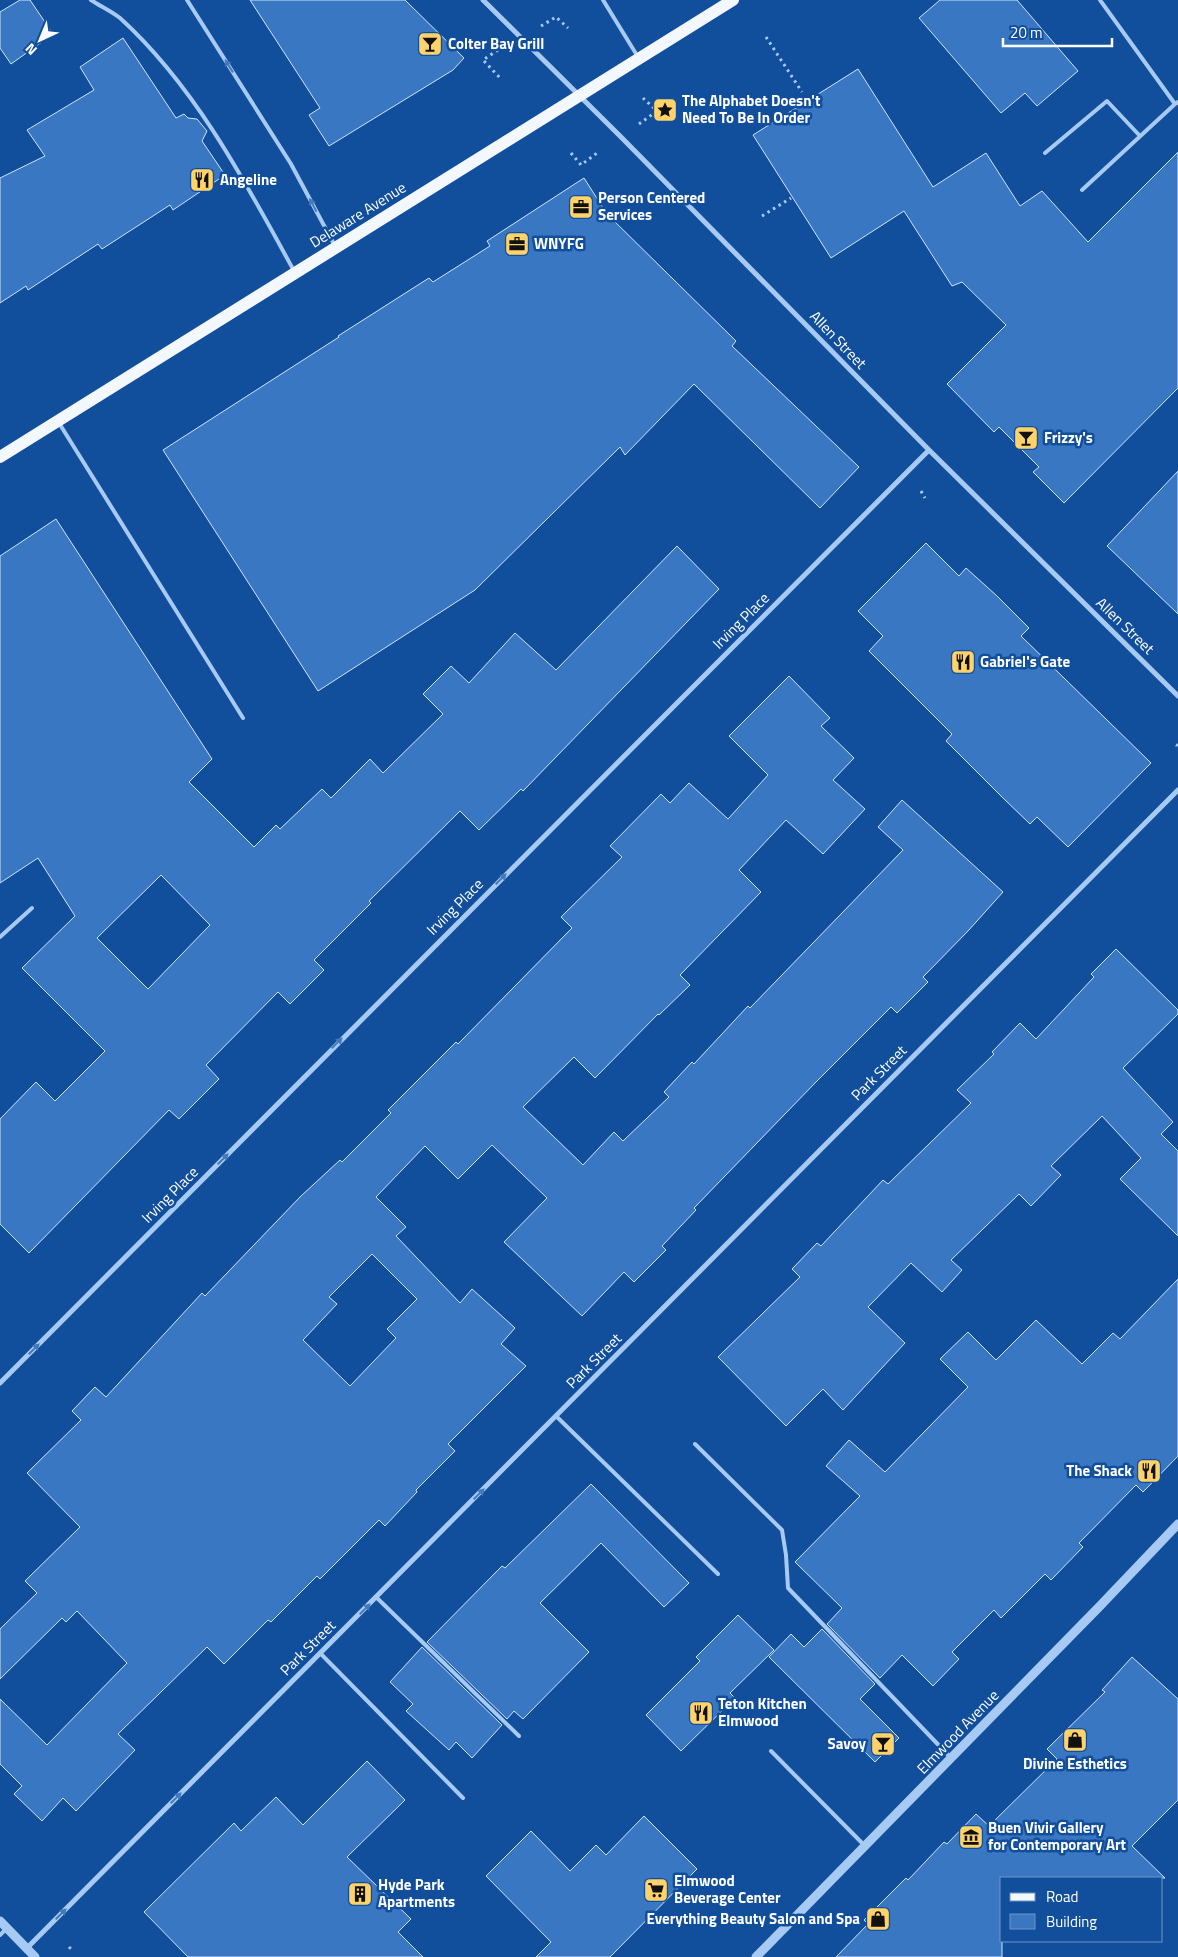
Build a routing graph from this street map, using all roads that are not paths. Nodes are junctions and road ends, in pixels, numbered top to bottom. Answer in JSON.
{"nodes":[{"id":1,"x":90,"y":0,"type":"edge"},
{"id":2,"x":187,"y":0,"type":"edge"},
{"id":3,"x":485,"y":0,"type":"edge"},
{"id":4,"x":602,"y":0,"type":"edge"},
{"id":5,"x":733,"y":0,"type":"edge"},
{"id":6,"x":1100,"y":0,"type":"edge"},
{"id":7,"x":640,"y":59,"type":"junction"},
{"id":8,"x":580,"y":96,"type":"junction"},
{"id":9,"x":1177,"y":103,"type":"edge"},
{"id":10,"x":1140,"y":136,"type":"junction"},
{"id":11,"x":1045,"y":153,"type":"dead end"},
{"id":12,"x":1082,"y":190,"type":"dead end"},
{"id":13,"x":336,"y":248,"type":"junction"},
{"id":14,"x":295,"y":273,"type":"junction"},
{"id":15,"x":57,"y":421,"type":"junction"},
{"id":16,"x":929,"y":450,"type":"junction"},
{"id":17,"x":0,"y":457,"type":"edge"},
{"id":18,"x":1177,"y":692,"type":"edge"},
{"id":19,"x":243,"y":718,"type":"dead end"},
{"id":20,"x":1178,"y":790,"type":"edge"},
{"id":21,"x":32,"y":908,"type":"dead end"},
{"id":22,"x":0,"y":937,"type":"edge"},
{"id":23,"x":0,"y":1383,"type":"edge"},
{"id":24,"x":556,"y":1416,"type":"junction"},
{"id":25,"x":695,"y":1444,"type":"dead end"},
{"id":26,"x":1178,"y":1524,"type":"edge"},
{"id":27,"x":718,"y":1574,"type":"dead end"},
{"id":28,"x":376,"y":1597,"type":"junction"},
{"id":29,"x":320,"y":1653,"type":"junction"},
{"id":30,"x":519,"y":1736,"type":"dead end"},
{"id":31,"x":771,"y":1752,"type":"dead end"},
{"id":32,"x":951,"y":1758,"type":"junction"},
{"id":33,"x":463,"y":1798,"type":"dead end"},
{"id":34,"x":865,"y":1846,"type":"junction"},
{"id":35,"x":0,"y":1921,"type":"edge"},
{"id":36,"x":7,"y":1928,"type":"junction"},
{"id":37,"x":0,"y":1935,"type":"edge"},
{"id":38,"x":27,"y":1948,"type":"junction"},
{"id":39,"x":36,"y":1957,"type":"edge"},
{"id":40,"x":756,"y":1957,"type":"edge"}],
"edges":[{"from":1,"to":14,"type":"lane"},
{"from":13,"to":2,"type":"lane","one_way":true},
{"from":3,"to":8,"type":"street","name":"Allen Street"},
{"from":4,"to":7,"type":"lane"},
{"from":5,"to":7,"type":"main road","name":"Delaware Avenue"},
{"from":6,"to":9,"type":"lane"},
{"from":7,"to":8,"type":"main road","name":"Delaware Avenue"},
{"from":8,"to":13,"type":"main road","name":"Delaware Avenue"},
{"from":8,"to":16,"type":"street","name":"Allen Street"},
{"from":9,"to":10,"type":"lane"},
{"from":10,"to":11,"type":"lane"},
{"from":10,"to":12,"type":"lane"},
{"from":13,"to":14,"type":"main road","name":"Delaware Avenue"},
{"from":14,"to":15,"type":"main road","name":"Delaware Avenue"},
{"from":15,"to":17,"type":"main road","name":"Delaware Avenue"},
{"from":15,"to":19,"type":"lane"},
{"from":16,"to":18,"type":"street","name":"Allen Street"},
{"from":23,"to":16,"type":"street","name":"Irving Place","one_way":true},
{"from":20,"to":24,"type":"street","name":"Park Street"},
{"from":21,"to":22,"type":"lane"},
{"from":24,"to":27,"type":"lane"},
{"from":28,"to":24,"type":"street","name":"Park Street","one_way":true},
{"from":25,"to":32,"type":"lane"},
{"from":26,"to":32,"type":"street","name":"Elmwood Avenue"},
{"from":29,"to":28,"type":"street","name":"Park Street","one_way":true},
{"from":28,"to":30,"type":"lane"},
{"from":29,"to":33,"type":"lane"},
{"from":38,"to":29,"type":"street","name":"Park Street","one_way":true},
{"from":31,"to":34,"type":"lane"},
{"from":32,"to":34,"type":"street","name":"Elmwood Avenue"},
{"from":34,"to":40,"type":"street","name":"Elmwood Avenue"},
{"from":35,"to":36,"type":"street"},
{"from":36,"to":37,"type":"lane"},
{"from":36,"to":38,"type":"street"},
{"from":38,"to":39,"type":"street"}]}
